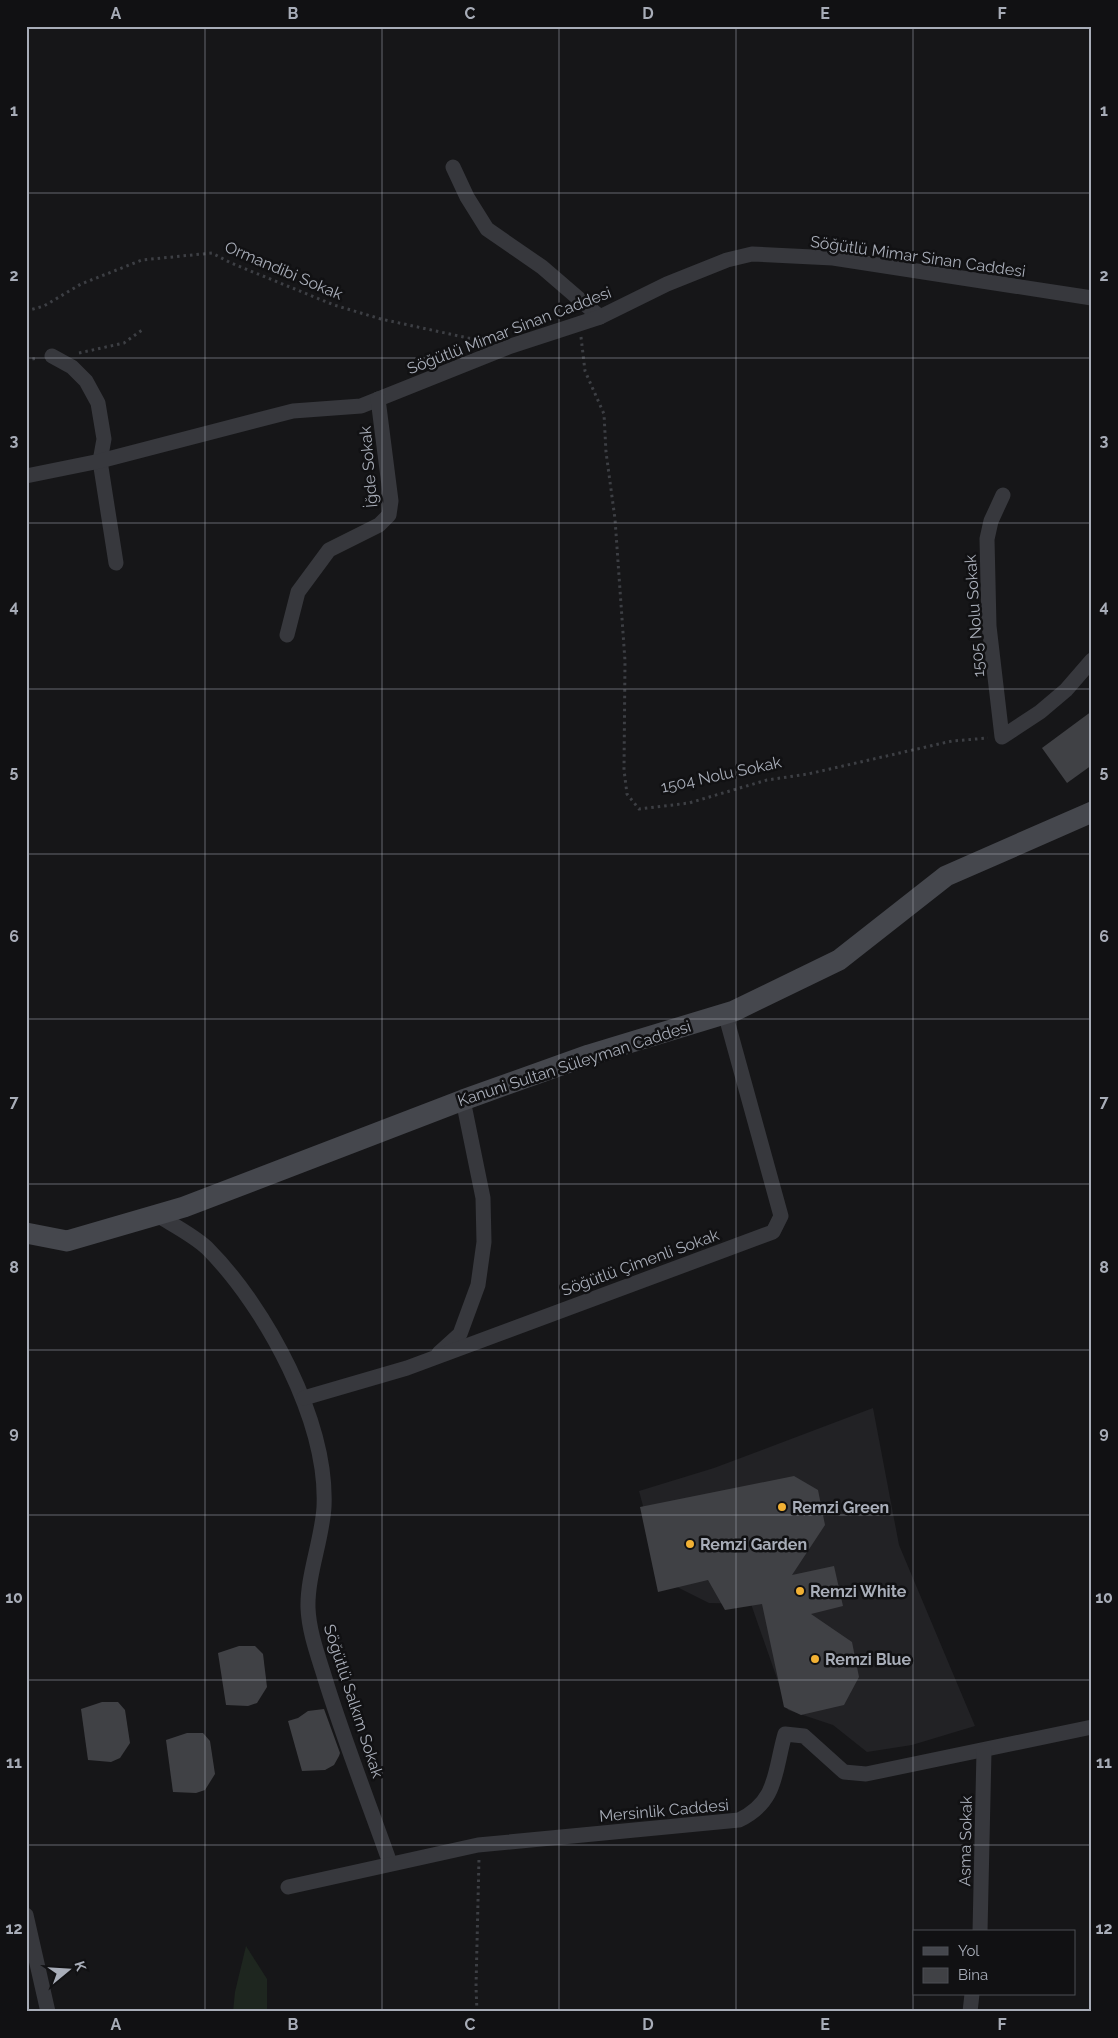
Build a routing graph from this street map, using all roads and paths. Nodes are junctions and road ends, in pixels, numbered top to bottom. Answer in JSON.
{"nodes":[{"id":1,"x":453,"y":167,"type":"dead end"},
{"id":2,"x":1092,"y":298,"type":"edge"},
{"id":3,"x":26,"y":311,"type":"edge"},
{"id":4,"x":600,"y":317,"type":"junction"},
{"id":5,"x":580,"y":324,"type":"junction"},
{"id":6,"x":142,"y":330,"type":"dead end"},
{"id":7,"x":511,"y":346,"type":"junction"},
{"id":8,"x":52,"y":356,"type":"junction"},
{"id":9,"x":26,"y":360,"type":"edge"},
{"id":10,"x":378,"y":399,"type":"junction"},
{"id":11,"x":100,"y":461,"type":"junction"},
{"id":12,"x":26,"y":476,"type":"edge"},
{"id":13,"x":1003,"y":495,"type":"dead end"},
{"id":14,"x":116,"y":563,"type":"dead end"},
{"id":15,"x":287,"y":635,"type":"dead end"},
{"id":16,"x":1092,"y":660,"type":"edge"},
{"id":17,"x":1002,"y":737,"type":"junction"},
{"id":18,"x":1092,"y":812,"type":"edge"},
{"id":19,"x":725,"y":1014,"type":"junction"},
{"id":20,"x":463,"y":1100,"type":"junction"},
{"id":21,"x":157,"y":1215,"type":"junction"},
{"id":22,"x":26,"y":1233,"type":"edge"},
{"id":23,"x":434,"y":1358,"type":"junction"},
{"id":24,"x":304,"y":1398,"type":"junction"},
{"id":25,"x":1092,"y":1727,"type":"edge"},
{"id":26,"x":984,"y":1751,"type":"junction"},
{"id":27,"x":478,"y":1845,"type":"junction"},
{"id":28,"x":390,"y":1863,"type":"junction"},
{"id":29,"x":288,"y":1887,"type":"dead end"},
{"id":30,"x":26,"y":1915,"type":"edge"},
{"id":31,"x":980,"y":1930,"type":"edge"},
{"id":32,"x":972,"y":1996,"type":"edge"},
{"id":33,"x":48,"y":2012,"type":"edge"},
{"id":34,"x":477,"y":2012,"type":"edge"},
{"id":35,"x":970,"y":2012,"type":"edge"}],
"edges":[{"from":1,"to":4,"type":"street"},
{"from":2,"to":4,"type":"street","name":"Söğütlü Mimar Sinan Caddesi"},
{"from":3,"to":7,"type":"path","name":"Ormandibi Sokak"},
{"from":4,"to":5,"type":"street","name":"Söğütlü Mimar Sinan Caddesi"},
{"from":5,"to":7,"type":"street","name":"Söğütlü Mimar Sinan Caddesi"},
{"from":5,"to":17,"type":"path","name":"1504 Nolu Sokak"},
{"from":6,"to":8,"type":"path"},
{"from":7,"to":10,"type":"street","name":"Söğütlü Mimar Sinan Caddesi"},
{"from":8,"to":9,"type":"path"},
{"from":8,"to":11,"type":"street"},
{"from":10,"to":11,"type":"street","name":"Söğütlü Mimar Sinan Caddesi"},
{"from":10,"to":15,"type":"street","name":"İğde Sokak"},
{"from":11,"to":12,"type":"street","name":"Söğütlü Mimar Sinan Caddesi"},
{"from":11,"to":14,"type":"street"},
{"from":13,"to":17,"type":"street","name":"1505 Nolu Sokak"},
{"from":16,"to":17,"type":"street"},
{"from":18,"to":19,"type":"street","name":"Kanuni Sultan Süleyman Caddesi"},
{"from":19,"to":20,"type":"street","name":"Kanuni Sultan Süleyman Caddesi"},
{"from":19,"to":23,"type":"street","name":"Söğütlü Çimenli Sokak"},
{"from":20,"to":21,"type":"street","name":"Kanuni Sultan Süleyman Caddesi"},
{"from":20,"to":23,"type":"street"},
{"from":21,"to":22,"type":"street","name":"Kanuni Sultan Süleyman Caddesi"},
{"from":21,"to":24,"type":"street","name":"Söğütlü Salkım Sokak"},
{"from":23,"to":24,"type":"street","name":"Söğütlü Çimenli Sokak"},
{"from":24,"to":28,"type":"street","name":"Söğütlü Salkım Sokak"},
{"from":25,"to":26,"type":"street","name":"Mersinlik Caddesi"},
{"from":26,"to":27,"type":"street","name":"Mersinlik Caddesi"},
{"from":26,"to":31,"type":"street","name":"Asma Sokak"},
{"from":27,"to":28,"type":"street","name":"Mersinlik Caddesi"},
{"from":27,"to":34,"type":"path"},
{"from":28,"to":29,"type":"street","name":"Mersinlik Caddesi"},
{"from":30,"to":33,"type":"street"},
{"from":32,"to":35,"type":"street"}]}
